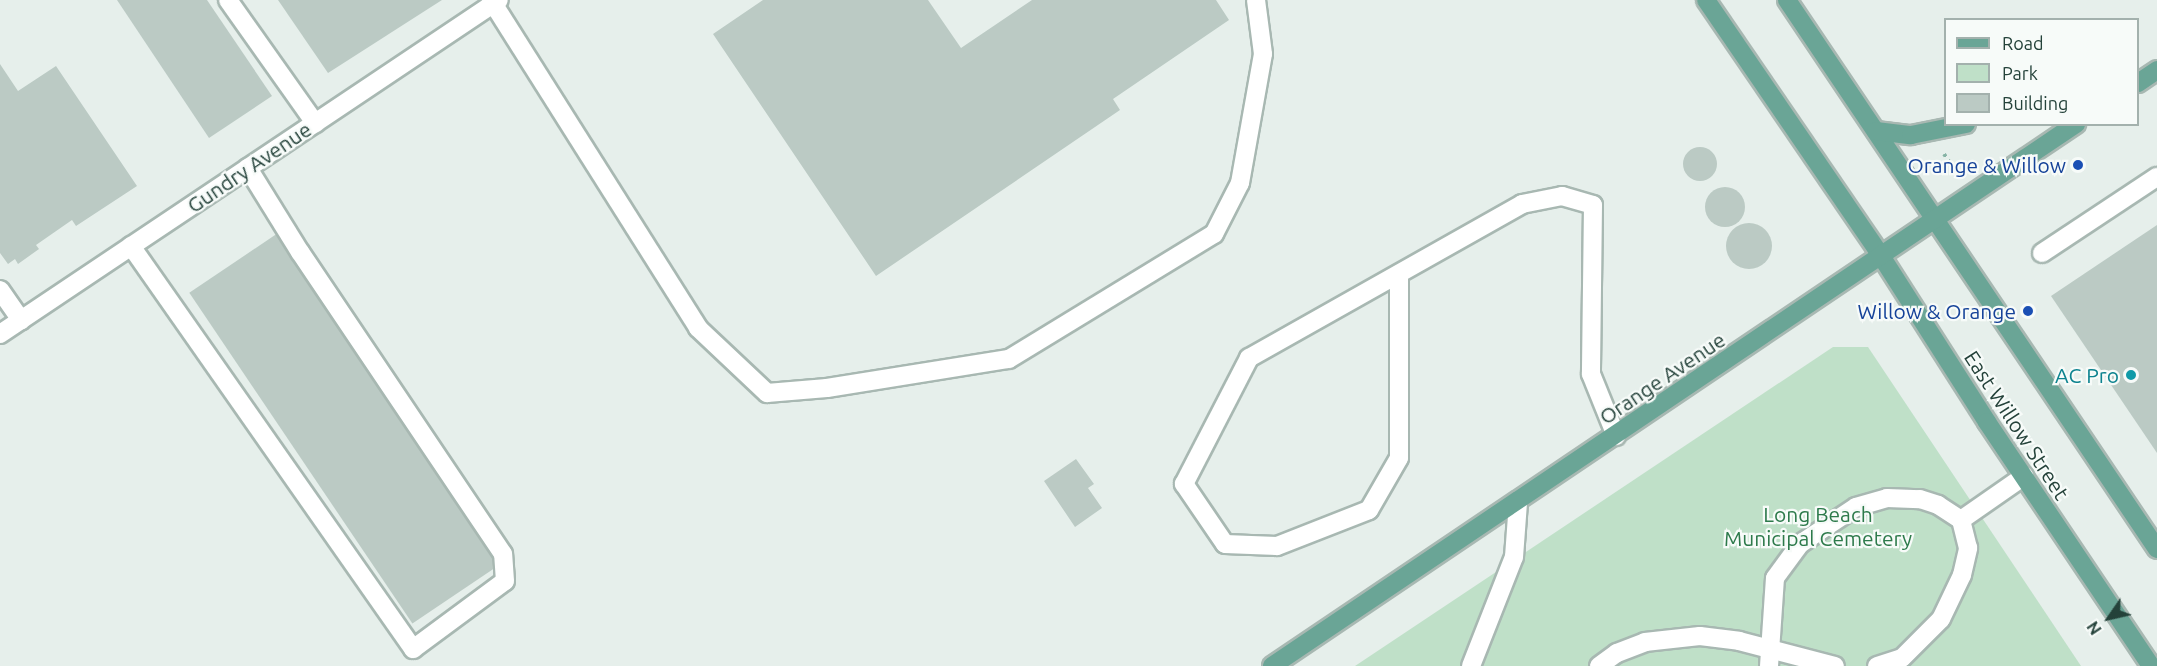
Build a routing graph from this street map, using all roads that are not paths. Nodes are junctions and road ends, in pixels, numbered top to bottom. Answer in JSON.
{"nodes":[{"id":1,"x":228,"y":0,"type":"edge"},
{"id":2,"x":1256,"y":0,"type":"edge"},
{"id":3,"x":1706,"y":0,"type":"edge"},
{"id":4,"x":1787,"y":0,"type":"edge"},
{"id":5,"x":494,"y":1,"type":"edge"},
{"id":6,"x":2157,"y":70,"type":"edge"},
{"id":7,"x":2139,"y":82,"type":"edge"},
{"id":8,"x":315,"y":123,"type":"junction"},
{"id":9,"x":1956,"y":126,"type":"edge"},
{"id":10,"x":2073,"y":126,"type":"edge"},
{"id":11,"x":1875,"y":131,"type":"junction"},
{"id":12,"x":248,"y":168,"type":"junction"},
{"id":13,"x":2157,"y":177,"type":"edge"},
{"id":14,"x":1932,"y":221,"type":"junction"},
{"id":15,"x":131,"y":246,"type":"junction"},
{"id":16,"x":2042,"y":253,"type":"dead end"},
{"id":17,"x":1881,"y":256,"type":"junction"},
{"id":18,"x":1399,"y":274,"type":"junction"},
{"id":19,"x":0,"y":290,"type":"edge"},
{"id":20,"x":21,"y":320,"type":"junction"},
{"id":21,"x":0,"y":334,"type":"edge"},
{"id":22,"x":1616,"y":436,"type":"junction"},
{"id":23,"x":2024,"y":476,"type":"junction"},
{"id":24,"x":1518,"y":503,"type":"junction"},
{"id":25,"x":1961,"y":520,"type":"junction"},
{"id":26,"x":2157,"y":549,"type":"edge"},
{"id":27,"x":1771,"y":658,"type":"edge"},
{"id":28,"x":2152,"y":662,"type":"edge"},
{"id":29,"x":1272,"y":666,"type":"edge"},
{"id":30,"x":1471,"y":666,"type":"edge"},
{"id":31,"x":1599,"y":666,"type":"edge"},
{"id":32,"x":1835,"y":666,"type":"edge"},
{"id":33,"x":1877,"y":666,"type":"edge"}],
"edges":[{"from":1,"to":8,"type":"street"},
{"from":2,"to":5,"type":"street"},
{"from":3,"to":17,"type":"main road","name":"East Willow Street"},
{"from":4,"to":11,"type":"main road"},
{"from":5,"to":8,"type":"street","name":"Gundry Avenue"},
{"from":6,"to":7,"type":"main road"},
{"from":8,"to":12,"type":"street","name":"Gundry Avenue"},
{"from":9,"to":11,"type":"main road"},
{"from":10,"to":14,"type":"main road","name":"Orange Avenue"},
{"from":11,"to":14,"type":"main road"},
{"from":12,"to":15,"type":"street","name":"Gundry Avenue"},
{"from":12,"to":15,"type":"street"},
{"from":13,"to":16,"type":"street"},
{"from":14,"to":17,"type":"main road","name":"Orange Avenue"},
{"from":14,"to":26,"type":"main road"},
{"from":15,"to":20,"type":"street","name":"Gundry Avenue"},
{"from":17,"to":22,"type":"main road","name":"Orange Avenue"},
{"from":17,"to":23,"type":"main road","name":"East Willow Street"},
{"from":18,"to":18,"type":"street"},
{"from":18,"to":22,"type":"street"},
{"from":19,"to":20,"type":"street"},
{"from":20,"to":21,"type":"street","name":"Gundry Avenue"},
{"from":22,"to":24,"type":"main road","name":"Orange Avenue"},
{"from":23,"to":25,"type":"street"},
{"from":23,"to":28,"type":"main road","name":"East Willow Street"},
{"from":24,"to":29,"type":"main road","name":"Orange Avenue"},
{"from":24,"to":30,"type":"street"},
{"from":25,"to":27,"type":"street"},
{"from":25,"to":33,"type":"street"},
{"from":27,"to":31,"type":"street"},
{"from":27,"to":32,"type":"street"}]}
